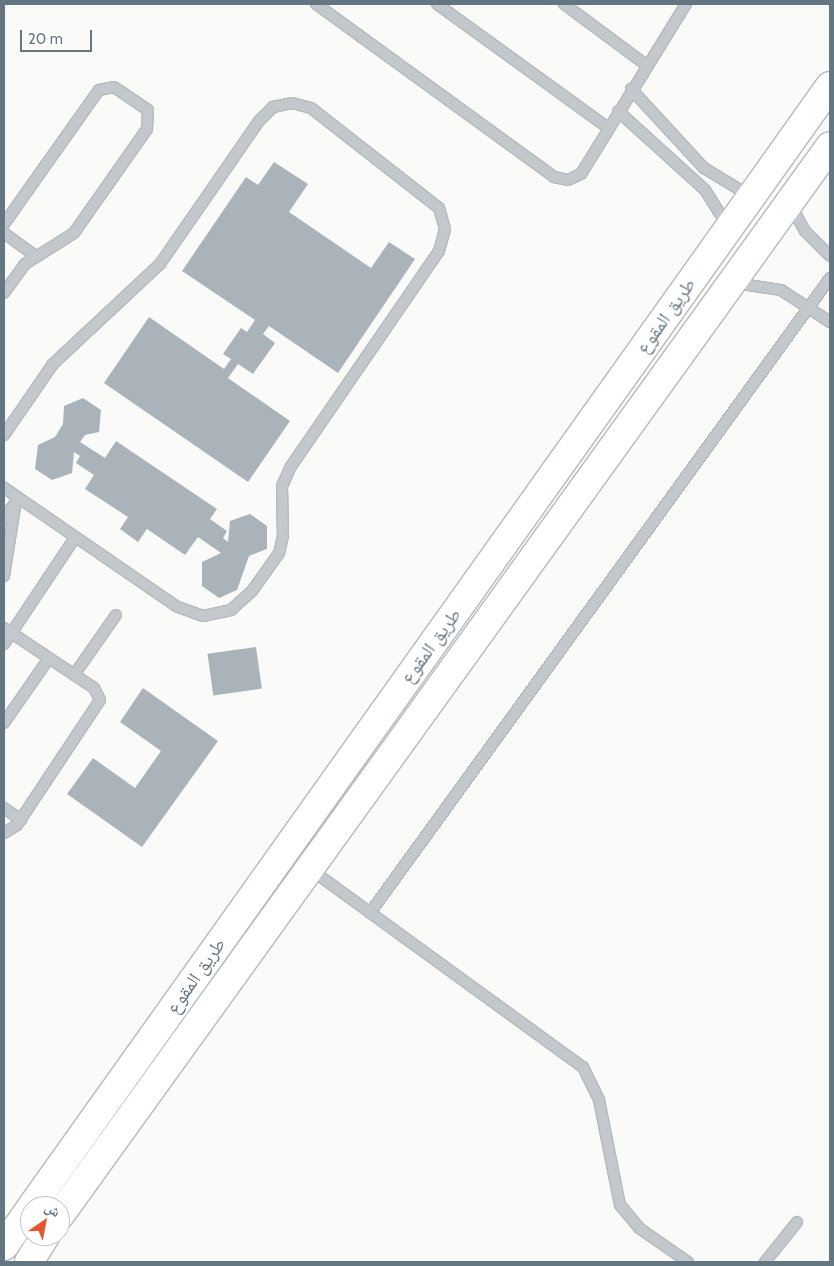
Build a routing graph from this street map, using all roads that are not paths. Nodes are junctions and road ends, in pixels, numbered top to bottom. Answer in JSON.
{"nodes":[{"id":1,"x":316,"y":4,"type":"edge"},
{"id":2,"x":437,"y":4,"type":"edge"},
{"id":3,"x":564,"y":4,"type":"edge"},
{"id":4,"x":685,"y":4,"type":"edge"},
{"id":5,"x":646,"y":65,"type":"junction"},
{"id":6,"x":830,"y":86,"type":"edge"},
{"id":7,"x":631,"y":89,"type":"junction"},
{"id":8,"x":618,"y":111,"type":"junction"},
{"id":9,"x":608,"y":128,"type":"junction"},
{"id":10,"x":830,"y":146,"type":"edge"},
{"id":11,"x":704,"y":168,"type":"junction"},
{"id":12,"x":694,"y":179,"type":"junction"},
{"id":13,"x":751,"y":197,"type":"junction"},
{"id":14,"x":789,"y":203,"type":"junction"},
{"id":15,"x":4,"y":224,"type":"edge"},
{"id":16,"x":729,"y":228,"type":"junction"},
{"id":17,"x":4,"y":233,"type":"edge"},
{"id":18,"x":36,"y":256,"type":"junction"},
{"id":19,"x":830,"y":256,"type":"edge"},
{"id":20,"x":830,"y":278,"type":"edge"},
{"id":21,"x":732,"y":284,"type":"junction"},
{"id":22,"x":4,"y":293,"type":"edge"},
{"id":23,"x":809,"y":308,"type":"junction"},
{"id":24,"x":830,"y":322,"type":"edge"},
{"id":25,"x":4,"y":435,"type":"edge"},
{"id":26,"x":4,"y":488,"type":"edge"},
{"id":27,"x":16,"y":501,"type":"junction"},
{"id":28,"x":4,"y":519,"type":"edge"},
{"id":29,"x":74,"y":539,"type":"junction"},
{"id":30,"x":4,"y":576,"type":"edge"},
{"id":31,"x":116,"y":615,"type":"dead end"},
{"id":32,"x":8,"y":630,"type":"edge"},
{"id":33,"x":4,"y":644,"type":"edge"},
{"id":34,"x":49,"y":658,"type":"junction"},
{"id":35,"x":74,"y":675,"type":"junction"},
{"id":36,"x":4,"y":723,"type":"edge"},
{"id":37,"x":4,"y":808,"type":"edge"},
{"id":38,"x":20,"y":820,"type":"junction"},
{"id":39,"x":4,"y":833,"type":"edge"},
{"id":40,"x":309,"y":869,"type":"junction"},
{"id":41,"x":370,"y":913,"type":"junction"},
{"id":42,"x":39,"y":1196,"type":"edge"},
{"id":43,"x":70,"y":1201,"type":"edge"},
{"id":44,"x":797,"y":1222,"type":"dead end"},
{"id":45,"x":20,"y":1223,"type":"edge"},
{"id":46,"x":4,"y":1246,"type":"edge"},
{"id":47,"x":39,"y":1246,"type":"edge"},
{"id":48,"x":29,"y":1262,"type":"edge"},
{"id":49,"x":688,"y":1262,"type":"edge"},
{"id":50,"x":765,"y":1262,"type":"edge"}],
"edges":[{"from":1,"to":9,"type":"lane"},
{"from":2,"to":9,"type":"lane"},
{"from":3,"to":5,"type":"lane"},
{"from":4,"to":5,"type":"lane"},
{"from":5,"to":7,"type":"lane"},
{"from":6,"to":13,"type":"main road","name":"طريق المقوع"},
{"from":7,"to":8,"type":"lane"},
{"from":7,"to":11,"type":"lane"},
{"from":8,"to":9,"type":"lane"},
{"from":8,"to":12,"type":"lane"},
{"from":10,"to":14,"type":"main road","name":"طريق المقوع"},
{"from":11,"to":12,"type":"lane"},
{"from":11,"to":13,"type":"lane"},
{"from":12,"to":16,"type":"lane"},
{"from":13,"to":16,"type":"main road","name":"طريق المقوع"},
{"from":14,"to":19,"type":"lane"},
{"from":14,"to":21,"type":"main road","name":"طريق المقوع"},
{"from":15,"to":18,"type":"lane"},
{"from":16,"to":42,"type":"main road","name":"طريق المقوع"},
{"from":17,"to":18,"type":"lane"},
{"from":18,"to":22,"type":"lane"},
{"from":20,"to":23,"type":"lane"},
{"from":21,"to":23,"type":"lane"},
{"from":21,"to":40,"type":"main road","name":"طريق المقوع"},
{"from":23,"to":24,"type":"lane"},
{"from":23,"to":41,"type":"lane"},
{"from":25,"to":29,"type":"lane"},
{"from":26,"to":27,"type":"lane"},
{"from":27,"to":28,"type":"lane"},
{"from":27,"to":29,"type":"lane"},
{"from":27,"to":30,"type":"lane"},
{"from":29,"to":32,"type":"lane"},
{"from":31,"to":35,"type":"lane"},
{"from":32,"to":33,"type":"lane"},
{"from":32,"to":34,"type":"lane"},
{"from":34,"to":35,"type":"lane"},
{"from":34,"to":36,"type":"lane"},
{"from":35,"to":38,"type":"lane"},
{"from":37,"to":38,"type":"lane"},
{"from":38,"to":39,"type":"lane"},
{"from":40,"to":41,"type":"lane"},
{"from":40,"to":43,"type":"main road","name":"طريق المقوع"},
{"from":41,"to":49,"type":"lane"},
{"from":44,"to":50,"type":"lane"},
{"from":45,"to":46,"type":"main road","name":"طريق المقوع"},
{"from":47,"to":48,"type":"main road"}]}
